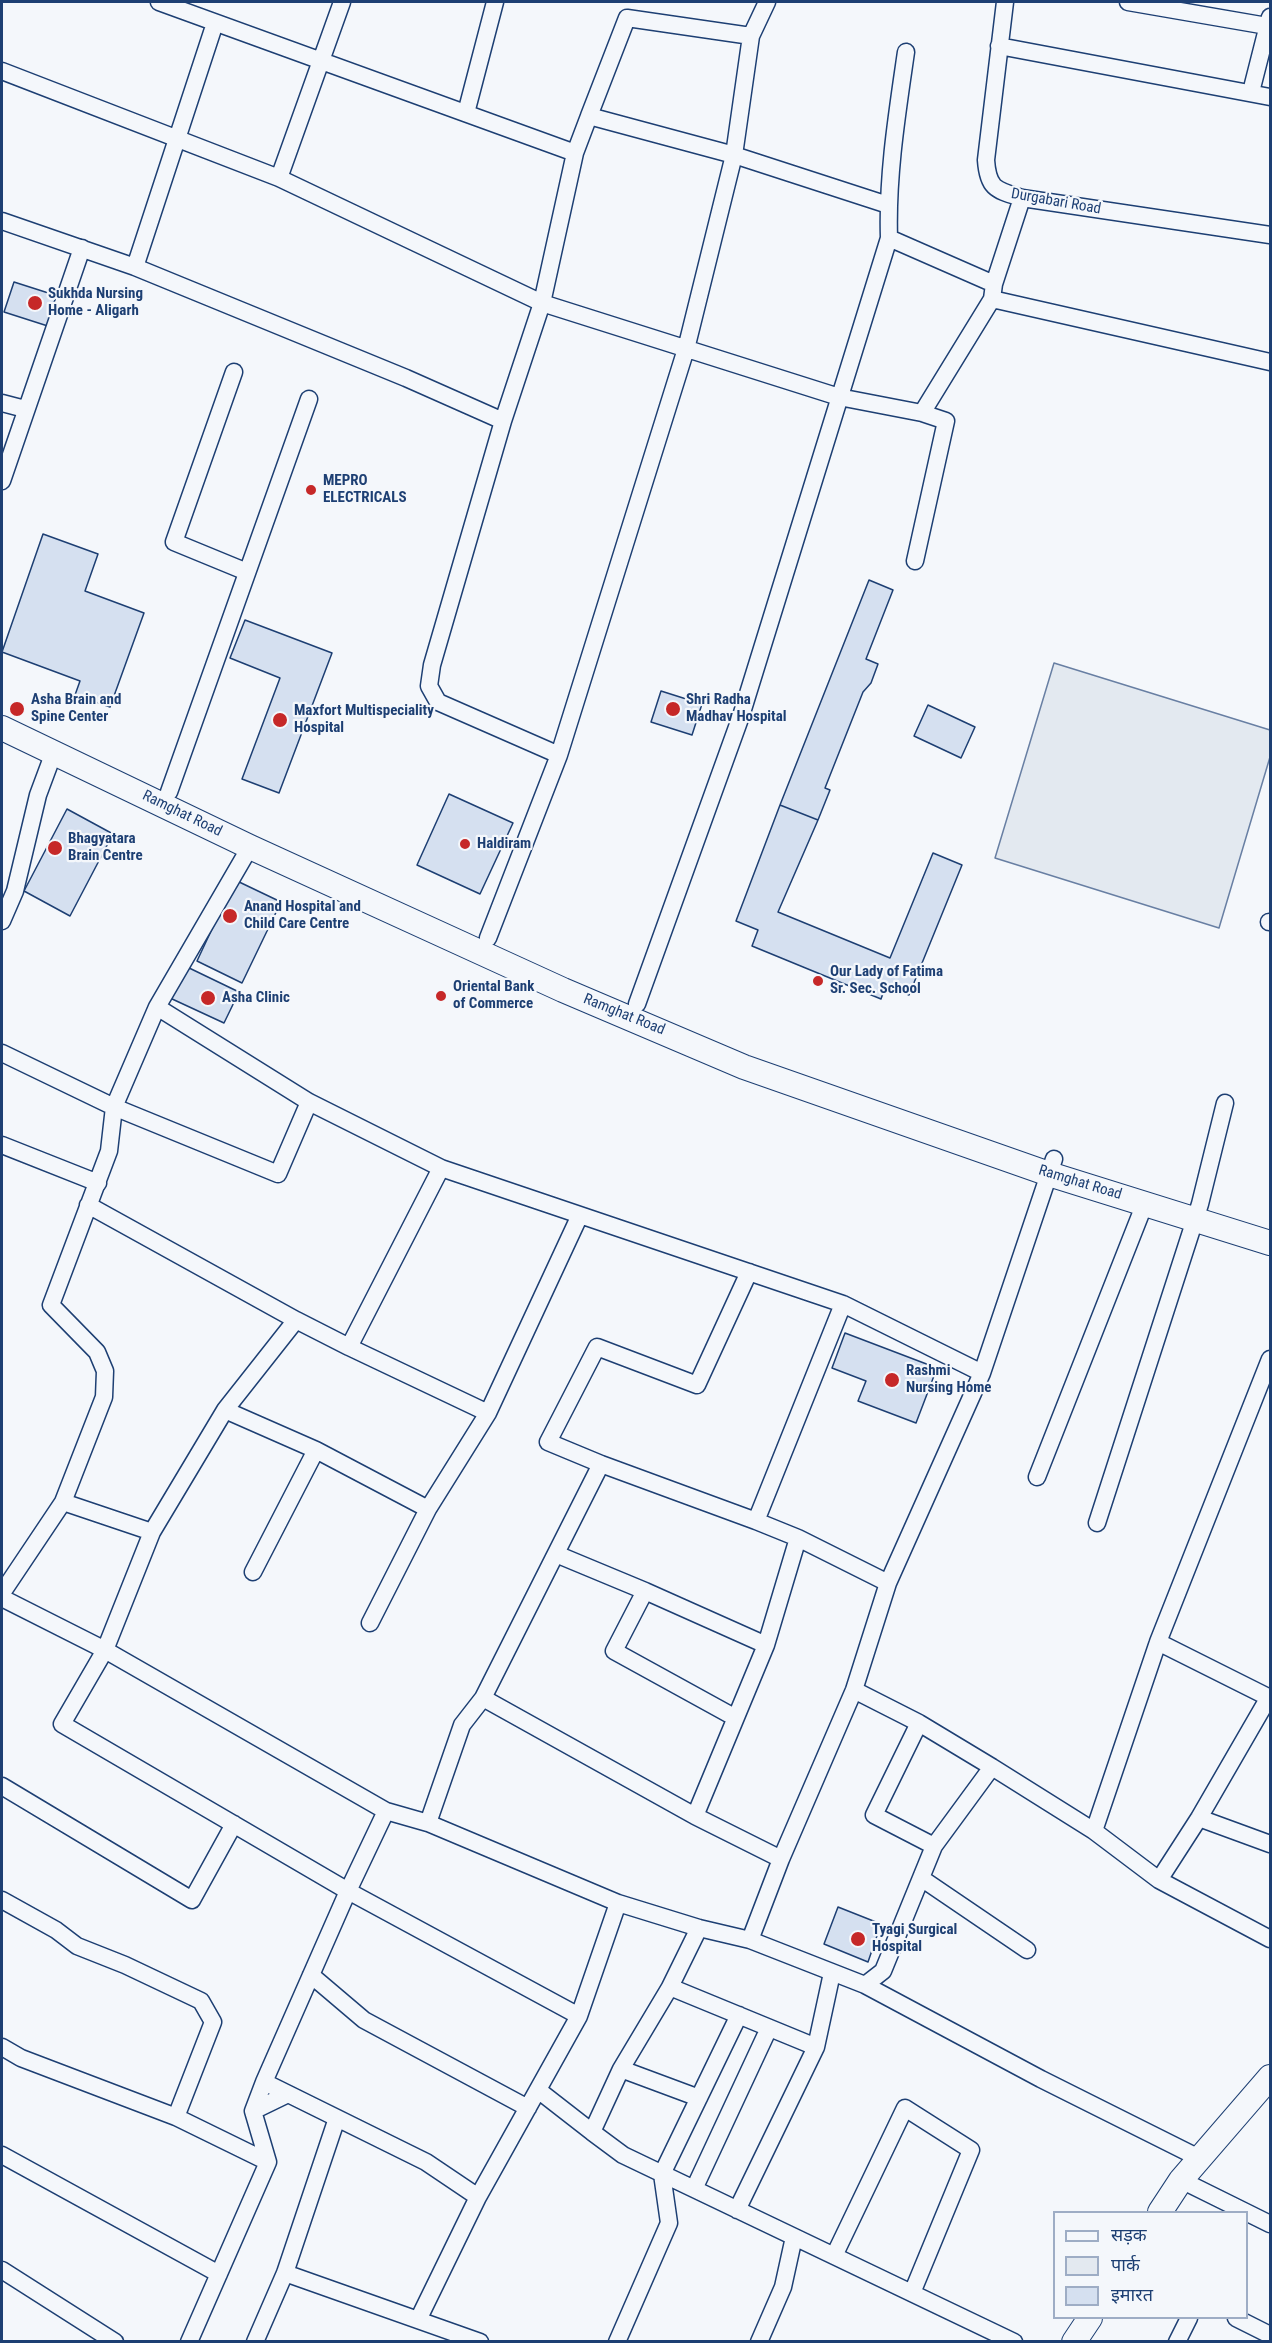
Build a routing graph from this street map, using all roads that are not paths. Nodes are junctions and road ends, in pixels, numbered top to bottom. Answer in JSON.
{"nodes":[{"id":1,"x":159,"y":2,"type":"edge"},
{"id":2,"x":342,"y":2,"type":"edge"},
{"id":3,"x":495,"y":2,"type":"edge"},
{"id":4,"x":767,"y":2,"type":"edge"},
{"id":5,"x":1005,"y":2,"type":"edge"},
{"id":6,"x":1128,"y":2,"type":"edge"},
{"id":7,"x":1269,"y":20,"type":"edge"},
{"id":8,"x":215,"y":23,"type":"junction"},
{"id":9,"x":751,"y":36,"type":"junction"},
{"id":10,"x":999,"y":46,"type":"junction"},
{"id":11,"x":906,"y":52,"type":"dead end"},
{"id":12,"x":321,"y":61,"type":"junction"},
{"id":13,"x":2,"y":71,"type":"edge"},
{"id":14,"x":1251,"y":92,"type":"junction"},
{"id":15,"x":1270,"y":97,"type":"edge"},
{"id":16,"x":466,"y":113,"type":"junction"},
{"id":17,"x":589,"y":116,"type":"junction"},
{"id":18,"x":177,"y":140,"type":"junction"},
{"id":19,"x":575,"y":153,"type":"junction"},
{"id":20,"x":734,"y":155,"type":"junction"},
{"id":21,"x":279,"y":178,"type":"junction"},
{"id":22,"x":1022,"y":198,"type":"junction"},
{"id":23,"x":888,"y":205,"type":"junction"},
{"id":24,"x":2,"y":221,"type":"edge"},
{"id":25,"x":1270,"y":235,"type":"edge"},
{"id":26,"x":889,"y":238,"type":"junction"},
{"id":27,"x":82,"y":248,"type":"junction"},
{"id":28,"x":135,"y":267,"type":"junction"},
{"id":29,"x":993,"y":292,"type":"junction"},
{"id":30,"x":542,"y":303,"type":"junction"},
{"id":31,"x":686,"y":349,"type":"junction"},
{"id":32,"x":1270,"y":362,"type":"edge"},
{"id":33,"x":234,"y":372,"type":"dead end"},
{"id":34,"x":838,"y":398,"type":"junction"},
{"id":35,"x":309,"y":399,"type":"dead end"},
{"id":36,"x":2,"y":403,"type":"edge"},
{"id":37,"x":25,"y":409,"type":"junction"},
{"id":38,"x":922,"y":413,"type":"junction"},
{"id":39,"x":503,"y":421,"type":"junction"},
{"id":40,"x":2,"y":481,"type":"edge"},
{"id":41,"x":915,"y":561,"type":"dead end"},
{"id":42,"x":247,"y":572,"type":"junction"},
{"id":43,"x":2,"y":711,"type":"edge"},
{"id":44,"x":2,"y":728,"type":"edge"},
{"id":45,"x":54,"y":752,"type":"junction"},
{"id":46,"x":559,"y":755,"type":"junction"},
{"id":47,"x":169,"y":792,"type":"junction"},
{"id":48,"x":250,"y":847,"type":"junction"},
{"id":49,"x":2,"y":921,"type":"edge"},
{"id":50,"x":488,"y":938,"type":"junction"},
{"id":51,"x":637,"y":1004,"type":"junction"},
{"id":52,"x":157,"y":1006,"type":"junction"},
{"id":53,"x":2,"y":1053,"type":"edge"},
{"id":54,"x":309,"y":1102,"type":"junction"},
{"id":55,"x":1225,"y":1103,"type":"dead end"},
{"id":56,"x":114,"y":1107,"type":"junction"},
{"id":57,"x":2,"y":1145,"type":"edge"},
{"id":58,"x":1052,"y":1166,"type":"junction"},
{"id":59,"x":441,"y":1168,"type":"junction"},
{"id":60,"x":98,"y":1183,"type":"junction"},
{"id":61,"x":1145,"y":1203,"type":"junction"},
{"id":62,"x":88,"y":1205,"type":"junction"},
{"id":63,"x":1198,"y":1211,"type":"junction"},
{"id":64,"x":580,"y":1215,"type":"junction"},
{"id":65,"x":1270,"y":1226,"type":"edge"},
{"id":66,"x":1270,"y":1243,"type":"edge"},
{"id":67,"x":749,"y":1272,"type":"junction"},
{"id":68,"x":843,"y":1304,"type":"junction"},
{"id":69,"x":296,"y":1320,"type":"junction"},
{"id":70,"x":349,"y":1347,"type":"junction"},
{"id":71,"x":1270,"y":1359,"type":"edge"},
{"id":72,"x":982,"y":1373,"type":"junction"},
{"id":73,"x":225,"y":1410,"type":"junction"},
{"id":74,"x":488,"y":1413,"type":"junction"},
{"id":75,"x":316,"y":1450,"type":"junction"},
{"id":76,"x":601,"y":1464,"type":"junction"},
{"id":77,"x":1037,"y":1477,"type":"dead end"},
{"id":78,"x":63,"y":1502,"type":"junction"},
{"id":79,"x":428,"y":1509,"type":"junction"},
{"id":80,"x":756,"y":1521,"type":"junction"},
{"id":81,"x":1097,"y":1523,"type":"dead end"},
{"id":82,"x":152,"y":1532,"type":"junction"},
{"id":83,"x":798,"y":1538,"type":"junction"},
{"id":84,"x":556,"y":1554,"type":"junction"},
{"id":85,"x":253,"y":1572,"type":"dead end"},
{"id":86,"x":888,"y":1583,"type":"junction"},
{"id":87,"x":645,"y":1591,"type":"junction"},
{"id":88,"x":2,"y":1593,"type":"edge"},
{"id":89,"x":2,"y":1598,"type":"edge"},
{"id":90,"x":370,"y":1623,"type":"dead end"},
{"id":91,"x":1158,"y":1642,"type":"junction"},
{"id":92,"x":766,"y":1645,"type":"junction"},
{"id":93,"x":105,"y":1650,"type":"junction"},
{"id":94,"x":854,"y":1690,"type":"junction"},
{"id":95,"x":1270,"y":1697,"type":"edge"},
{"id":96,"x":483,"y":1698,"type":"junction"},
{"id":97,"x":734,"y":1718,"type":"junction"},
{"id":98,"x":919,"y":1723,"type":"junction"},
{"id":99,"x":992,"y":1767,"type":"junction"},
{"id":100,"x":2,"y":1786,"type":"edge"},
{"id":101,"x":386,"y":1810,"type":"junction"},
{"id":102,"x":695,"y":1816,"type":"junction"},
{"id":103,"x":1199,"y":1818,"type":"junction"},
{"id":104,"x":428,"y":1823,"type":"junction"},
{"id":105,"x":234,"y":1824,"type":"junction"},
{"id":106,"x":1094,"y":1831,"type":"junction"},
{"id":107,"x":1270,"y":1844,"type":"edge"},
{"id":108,"x":934,"y":1846,"type":"junction"},
{"id":109,"x":781,"y":1859,"type":"junction"},
{"id":110,"x":921,"y":1878,"type":"junction"},
{"id":111,"x":1159,"y":1880,"type":"junction"},
{"id":112,"x":348,"y":1891,"type":"junction"},
{"id":113,"x":2,"y":1900,"type":"edge"},
{"id":114,"x":618,"y":1903,"type":"junction"},
{"id":115,"x":699,"y":1928,"type":"junction"},
{"id":116,"x":1270,"y":1937,"type":"edge"},
{"id":117,"x":750,"y":1940,"type":"junction"},
{"id":118,"x":1027,"y":1950,"type":"dead end"},
{"id":119,"x":832,"y":1973,"type":"junction"},
{"id":120,"x":311,"y":1975,"type":"junction"},
{"id":121,"x":865,"y":1985,"type":"junction"},
{"id":122,"x":670,"y":1987,"type":"junction"},
{"id":123,"x":739,"y":2015,"type":"junction"},
{"id":124,"x":579,"y":2016,"type":"junction"},
{"id":125,"x":769,"y":2028,"type":"junction"},
{"id":126,"x":2,"y":2047,"type":"edge"},
{"id":127,"x":816,"y":2048,"type":"junction"},
{"id":128,"x":621,"y":2069,"type":"junction"},
{"id":129,"x":1270,"y":2077,"type":"edge"},
{"id":130,"x":264,"y":2082,"type":"junction"},
{"id":131,"x":538,"y":2090,"type":"junction"},
{"id":132,"x":288,"y":2094,"type":"junction"},
{"id":133,"x":699,"y":2098,"type":"junction"},
{"id":134,"x":528,"y":2108,"type":"junction"},
{"id":135,"x":253,"y":2111,"type":"junction"},
{"id":136,"x":176,"y":2117,"type":"junction"},
{"id":137,"x":337,"y":2118,"type":"junction"},
{"id":138,"x":592,"y":2132,"type":"junction"},
{"id":139,"x":2,"y":2155,"type":"edge"},
{"id":140,"x":1199,"y":2158,"type":"junction"},
{"id":141,"x":268,"y":2162,"type":"junction"},
{"id":142,"x":662,"y":2174,"type":"junction"},
{"id":143,"x":1181,"y":2180,"type":"junction"},
{"id":144,"x":694,"y":2189,"type":"junction"},
{"id":145,"x":478,"y":2197,"type":"junction"},
{"id":146,"x":737,"y":2210,"type":"junction"},
{"id":147,"x":1161,"y":2211,"type":"edge"},
{"id":148,"x":1244,"y":2211,"type":"edge"},
{"id":149,"x":1248,"y":2213,"type":"edge"},
{"id":150,"x":1270,"y":2224,"type":"edge"},
{"id":151,"x":794,"y":2237,"type":"junction"},
{"id":152,"x":834,"y":2256,"type":"junction"},
{"id":153,"x":2,"y":2270,"type":"edge"},
{"id":154,"x":285,"y":2273,"type":"junction"},
{"id":155,"x":219,"y":2274,"type":"junction"},
{"id":156,"x":912,"y":2293,"type":"junction"},
{"id":157,"x":419,"y":2318,"type":"junction"},
{"id":158,"x":1089,"y":2319,"type":"edge"},
{"id":159,"x":1188,"y":2319,"type":"edge"},
{"id":160,"x":1238,"y":2319,"type":"edge"},
{"id":161,"x":1270,"y":2335,"type":"edge"},
{"id":162,"x":115,"y":2342,"type":"edge"},
{"id":163,"x":189,"y":2342,"type":"edge"},
{"id":164,"x":255,"y":2342,"type":"edge"},
{"id":165,"x":480,"y":2342,"type":"edge"},
{"id":166,"x":617,"y":2342,"type":"edge"},
{"id":167,"x":759,"y":2342,"type":"edge"},
{"id":168,"x":1014,"y":2342,"type":"edge"},
{"id":169,"x":1074,"y":2342,"type":"edge"},
{"id":170,"x":1177,"y":2342,"type":"edge"}],
"edges":[{"from":1,"to":8,"type":"street"},
{"from":2,"to":12,"type":"street"},
{"from":3,"to":16,"type":"street"},
{"from":4,"to":9,"type":"street"},
{"from":5,"to":10,"type":"street","name":"Durgabari Road"},
{"from":6,"to":7,"type":"street"},
{"from":7,"to":14,"type":"street"},
{"from":8,"to":12,"type":"street"},
{"from":8,"to":18,"type":"street"},
{"from":9,"to":17,"type":"street"},
{"from":9,"to":20,"type":"street"},
{"from":10,"to":14,"type":"street"},
{"from":10,"to":22,"type":"street","name":"Durgabari Road"},
{"from":11,"to":23,"type":"street"},
{"from":12,"to":16,"type":"street"},
{"from":12,"to":21,"type":"street"},
{"from":13,"to":18,"type":"street"},
{"from":14,"to":15,"type":"street"},
{"from":16,"to":19,"type":"street"},
{"from":17,"to":19,"type":"street"},
{"from":17,"to":20,"type":"street"},
{"from":18,"to":21,"type":"street"},
{"from":18,"to":28,"type":"street"},
{"from":19,"to":30,"type":"street"},
{"from":20,"to":23,"type":"street"},
{"from":20,"to":31,"type":"street"},
{"from":21,"to":30,"type":"street"},
{"from":22,"to":25,"type":"street","name":"Durgabari Road"},
{"from":22,"to":29,"type":"street"},
{"from":23,"to":26,"type":"street"},
{"from":24,"to":27,"type":"street"},
{"from":26,"to":29,"type":"street"},
{"from":26,"to":34,"type":"street"},
{"from":27,"to":28,"type":"street"},
{"from":27,"to":37,"type":"street"},
{"from":28,"to":39,"type":"street"},
{"from":29,"to":32,"type":"street"},
{"from":29,"to":38,"type":"street"},
{"from":30,"to":31,"type":"street"},
{"from":30,"to":39,"type":"street"},
{"from":31,"to":34,"type":"street"},
{"from":31,"to":46,"type":"street"},
{"from":33,"to":42,"type":"street"},
{"from":34,"to":38,"type":"street"},
{"from":34,"to":51,"type":"street"},
{"from":35,"to":42,"type":"street"},
{"from":36,"to":37,"type":"street"},
{"from":37,"to":40,"type":"street"},
{"from":38,"to":41,"type":"street"},
{"from":39,"to":46,"type":"street"},
{"from":42,"to":47,"type":"street"},
{"from":43,"to":47,"type":"main road","name":"Ramghat Road"},
{"from":44,"to":45,"type":"main road","name":"Ramghat Road"},
{"from":45,"to":48,"type":"main road","name":"Ramghat Road"},
{"from":45,"to":49,"type":"street"},
{"from":46,"to":50,"type":"street"},
{"from":47,"to":50,"type":"main road","name":"Ramghat Road"},
{"from":48,"to":52,"type":"street"},
{"from":48,"to":58,"type":"main road","name":"Ramghat Road"},
{"from":50,"to":51,"type":"main road","name":"Ramghat Road"},
{"from":51,"to":58,"type":"main road","name":"Ramghat Road"},
{"from":52,"to":54,"type":"street"},
{"from":52,"to":56,"type":"street"},
{"from":53,"to":56,"type":"street"},
{"from":54,"to":56,"type":"street"},
{"from":54,"to":59,"type":"street"},
{"from":55,"to":63,"type":"street"},
{"from":56,"to":60,"type":"street"},
{"from":57,"to":60,"type":"street"},
{"from":58,"to":61,"type":"main road","name":"Ramghat Road"},
{"from":58,"to":63,"type":"main road","name":"Ramghat Road"},
{"from":58,"to":72,"type":"street"},
{"from":59,"to":64,"type":"street"},
{"from":59,"to":70,"type":"street"},
{"from":60,"to":62,"type":"street"},
{"from":61,"to":63,"type":"main road","name":"Ramghat Road"},
{"from":61,"to":77,"type":"street"},
{"from":62,"to":69,"type":"street"},
{"from":62,"to":78,"type":"street"},
{"from":63,"to":65,"type":"main road","name":"Ramghat Road"},
{"from":63,"to":66,"type":"main road","name":"Ramghat Road"},
{"from":63,"to":81,"type":"street"},
{"from":64,"to":67,"type":"street"},
{"from":64,"to":74,"type":"street"},
{"from":67,"to":68,"type":"street"},
{"from":67,"to":76,"type":"street"},
{"from":68,"to":72,"type":"street"},
{"from":68,"to":80,"type":"street"},
{"from":69,"to":70,"type":"street"},
{"from":69,"to":73,"type":"street"},
{"from":70,"to":74,"type":"street"},
{"from":71,"to":91,"type":"street"},
{"from":72,"to":86,"type":"street"},
{"from":73,"to":75,"type":"street"},
{"from":73,"to":82,"type":"street"},
{"from":74,"to":79,"type":"street"},
{"from":75,"to":79,"type":"street"},
{"from":75,"to":85,"type":"street"},
{"from":76,"to":80,"type":"street"},
{"from":76,"to":84,"type":"street"},
{"from":78,"to":82,"type":"street"},
{"from":78,"to":88,"type":"street"},
{"from":79,"to":90,"type":"street"},
{"from":80,"to":83,"type":"street"},
{"from":82,"to":93,"type":"street"},
{"from":83,"to":86,"type":"street"},
{"from":83,"to":92,"type":"street"},
{"from":84,"to":87,"type":"street"},
{"from":84,"to":96,"type":"street"},
{"from":86,"to":94,"type":"street"},
{"from":87,"to":92,"type":"street"},
{"from":87,"to":97,"type":"street"},
{"from":89,"to":93,"type":"street"},
{"from":91,"to":95,"type":"street"},
{"from":91,"to":106,"type":"street"},
{"from":92,"to":97,"type":"street"},
{"from":93,"to":101,"type":"street"},
{"from":93,"to":105,"type":"street"},
{"from":94,"to":98,"type":"street"},
{"from":94,"to":109,"type":"street"},
{"from":95,"to":103,"type":"street"},
{"from":96,"to":102,"type":"street"},
{"from":96,"to":104,"type":"street"},
{"from":97,"to":102,"type":"street"},
{"from":98,"to":99,"type":"street"},
{"from":98,"to":108,"type":"street"},
{"from":99,"to":106,"type":"street"},
{"from":99,"to":108,"type":"street"},
{"from":100,"to":105,"type":"street"},
{"from":101,"to":104,"type":"street"},
{"from":101,"to":112,"type":"street"},
{"from":102,"to":109,"type":"street"},
{"from":103,"to":107,"type":"street"},
{"from":103,"to":111,"type":"street"},
{"from":104,"to":114,"type":"street"},
{"from":105,"to":112,"type":"street"},
{"from":106,"to":111,"type":"street"},
{"from":108,"to":110,"type":"street"},
{"from":109,"to":117,"type":"street"},
{"from":110,"to":118,"type":"street"},
{"from":110,"to":121,"type":"street"},
{"from":111,"to":116,"type":"street"},
{"from":112,"to":120,"type":"street"},
{"from":112,"to":124,"type":"street"},
{"from":113,"to":136,"type":"street"},
{"from":114,"to":115,"type":"street"},
{"from":114,"to":124,"type":"street"},
{"from":115,"to":117,"type":"street"},
{"from":115,"to":122,"type":"street"},
{"from":117,"to":119,"type":"street"},
{"from":119,"to":121,"type":"street"},
{"from":119,"to":127,"type":"street"},
{"from":120,"to":130,"type":"street"},
{"from":120,"to":134,"type":"street"},
{"from":121,"to":140,"type":"street"},
{"from":122,"to":123,"type":"street"},
{"from":122,"to":128,"type":"street"},
{"from":123,"to":125,"type":"street"},
{"from":123,"to":133,"type":"street"},
{"from":124,"to":131,"type":"street"},
{"from":125,"to":127,"type":"street"},
{"from":125,"to":144,"type":"street"},
{"from":126,"to":136,"type":"street"},
{"from":127,"to":146,"type":"street"},
{"from":128,"to":133,"type":"street"},
{"from":128,"to":138,"type":"street"},
{"from":129,"to":140,"type":"main road"},
{"from":130,"to":132,"type":"street"},
{"from":130,"to":135,"type":"street"},
{"from":131,"to":134,"type":"street"},
{"from":131,"to":138,"type":"street"},
{"from":132,"to":135,"type":"street"},
{"from":132,"to":137,"type":"street"},
{"from":133,"to":142,"type":"street"},
{"from":134,"to":145,"type":"street"},
{"from":135,"to":141,"type":"street"},
{"from":136,"to":141,"type":"street"},
{"from":137,"to":145,"type":"street"},
{"from":137,"to":154,"type":"street"},
{"from":138,"to":142,"type":"street"},
{"from":139,"to":155,"type":"street"},
{"from":140,"to":143,"type":"main road"},
{"from":141,"to":155,"type":"street"},
{"from":142,"to":144,"type":"street"},
{"from":142,"to":166,"type":"street"},
{"from":143,"to":147,"type":"main road"},
{"from":143,"to":148,"type":"street"},
{"from":144,"to":146,"type":"street"},
{"from":145,"to":157,"type":"street"},
{"from":146,"to":151,"type":"street"},
{"from":149,"to":150,"type":"street"},
{"from":151,"to":152,"type":"street"},
{"from":151,"to":167,"type":"street"},
{"from":152,"to":156,"type":"street"},
{"from":152,"to":156,"type":"street"},
{"from":153,"to":162,"type":"street"},
{"from":154,"to":157,"type":"street"},
{"from":154,"to":164,"type":"street"},
{"from":155,"to":163,"type":"street"},
{"from":156,"to":168,"type":"street"},
{"from":157,"to":165,"type":"street"},
{"from":158,"to":169,"type":"main road"},
{"from":159,"to":170,"type":"street"},
{"from":160,"to":161,"type":"street"}]}
